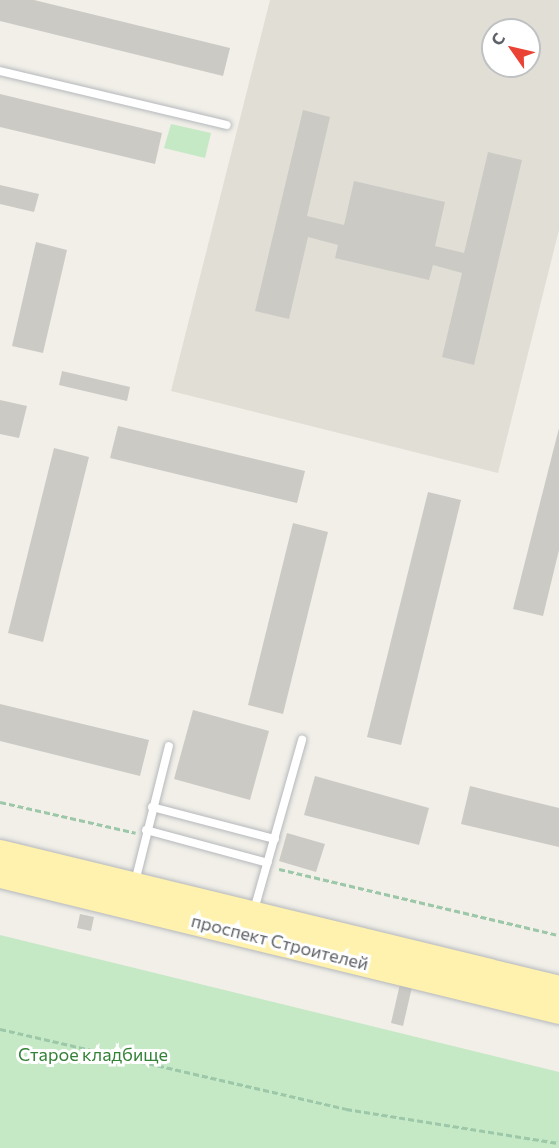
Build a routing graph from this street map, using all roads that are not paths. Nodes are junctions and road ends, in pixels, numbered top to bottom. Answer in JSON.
{"nodes":[{"id":1,"x":0,"y":71,"type":"edge"},
{"id":2,"x":227,"y":126,"type":"dead end"},
{"id":3,"x":302,"y":740,"type":"dead end"},
{"id":4,"x":169,"y":746,"type":"dead end"},
{"id":5,"x":152,"y":807,"type":"junction"},
{"id":6,"x":146,"y":830,"type":"junction"},
{"id":7,"x":274,"y":839,"type":"junction"},
{"id":8,"x":0,"y":853,"type":"edge"},
{"id":9,"x":268,"y":862,"type":"junction"},
{"id":10,"x":0,"y":874,"type":"edge"},
{"id":11,"x":134,"y":886,"type":"junction"},
{"id":12,"x":253,"y":915,"type":"junction"},
{"id":13,"x":559,"y":989,"type":"edge"},
{"id":14,"x":559,"y":1010,"type":"edge"}],
"edges":[{"from":1,"to":2,"type":"lane"},
{"from":3,"to":7,"type":"lane"},
{"from":4,"to":5,"type":"lane"},
{"from":5,"to":6,"type":"lane"},
{"from":5,"to":7,"type":"lane"},
{"from":6,"to":9,"type":"lane"},
{"from":6,"to":11,"type":"lane"},
{"from":7,"to":9,"type":"lane"},
{"from":8,"to":11,"type":"main road","name":"проспект Строителей"},
{"from":9,"to":12,"type":"lane"},
{"from":10,"to":14,"type":"main road","name":"проспект Строителей"},
{"from":11,"to":12,"type":"main road","name":"проспект Строителей"},
{"from":12,"to":13,"type":"main road","name":"проспект Строителей"}]}
